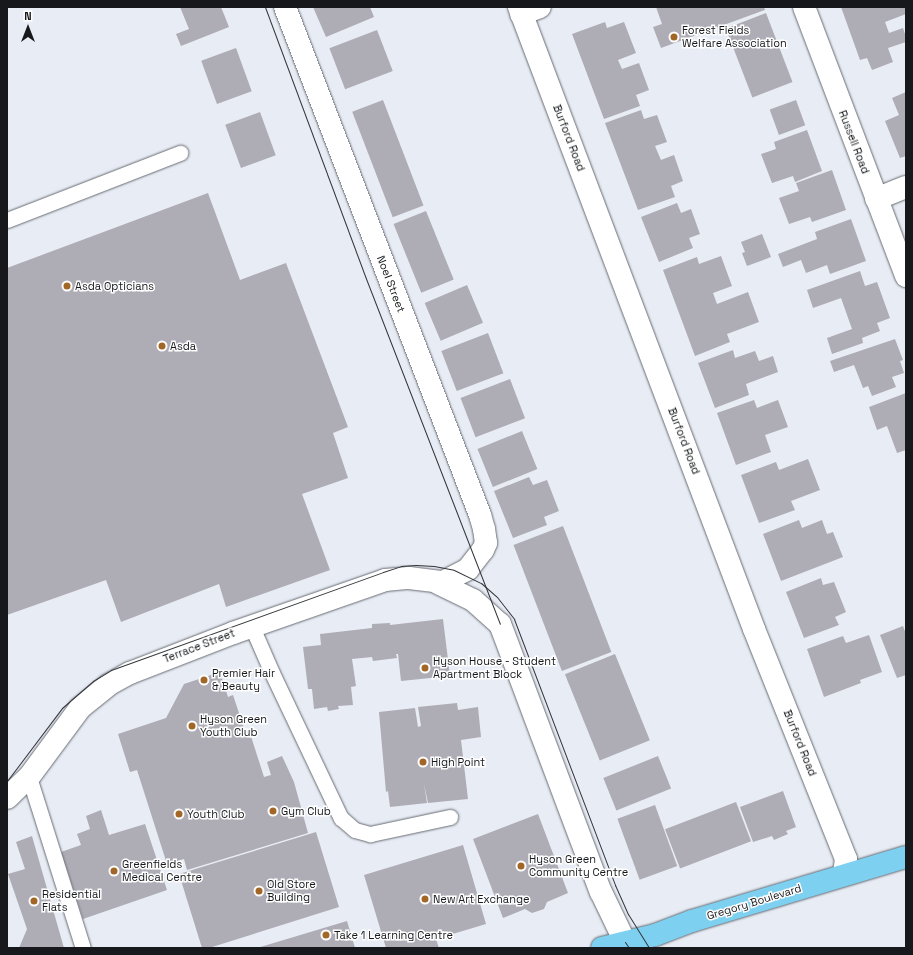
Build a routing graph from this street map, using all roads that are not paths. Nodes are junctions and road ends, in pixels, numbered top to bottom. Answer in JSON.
{"nodes":[{"id":1,"x":285,"y":7,"type":"edge"},
{"id":2,"x":804,"y":7,"type":"edge"},
{"id":3,"x":527,"y":9,"type":"edge"},
{"id":4,"x":180,"y":153,"type":"dead end"},
{"id":5,"x":906,"y":188,"type":"edge"},
{"id":6,"x":876,"y":198,"type":"junction"},
{"id":7,"x":7,"y":220,"type":"edge"},
{"id":8,"x":906,"y":276,"type":"edge"},
{"id":9,"x":438,"y":583,"type":"junction"},
{"id":10,"x":252,"y":627,"type":"junction"},
{"id":11,"x":29,"y":777,"type":"junction"},
{"id":12,"x":7,"y":798,"type":"edge"},
{"id":13,"x":450,"y":817,"type":"dead end"},
{"id":14,"x":906,"y":857,"type":"edge"},
{"id":15,"x":844,"y":874,"type":"junction"},
{"id":16,"x":625,"y":942,"type":"junction"},
{"id":17,"x":83,"y":948,"type":"edge"},
{"id":18,"x":602,"y":948,"type":"edge"}],
"edges":[{"from":1,"to":9,"type":"street","name":"Noel Street"},
{"from":2,"to":6,"type":"street","name":"Russell Road"},
{"from":3,"to":15,"type":"street","name":"Burford Road"},
{"from":4,"to":7,"type":"lane"},
{"from":5,"to":6,"type":"street"},
{"from":6,"to":8,"type":"street","name":"Russell Road"},
{"from":9,"to":10,"type":"street","name":"Terrace Street"},
{"from":9,"to":16,"type":"street","name":"Terrace Street"},
{"from":10,"to":11,"type":"street","name":"Terrace Street"},
{"from":10,"to":13,"type":"lane"},
{"from":11,"to":12,"type":"street","name":"Terrace Street"},
{"from":11,"to":17,"type":"lane"},
{"from":14,"to":15,"type":"main road","name":"Gregory Boulevard"},
{"from":15,"to":16,"type":"main road","name":"Gregory Boulevard"},
{"from":16,"to":18,"type":"main road","name":"Gregory Boulevard"}]}
